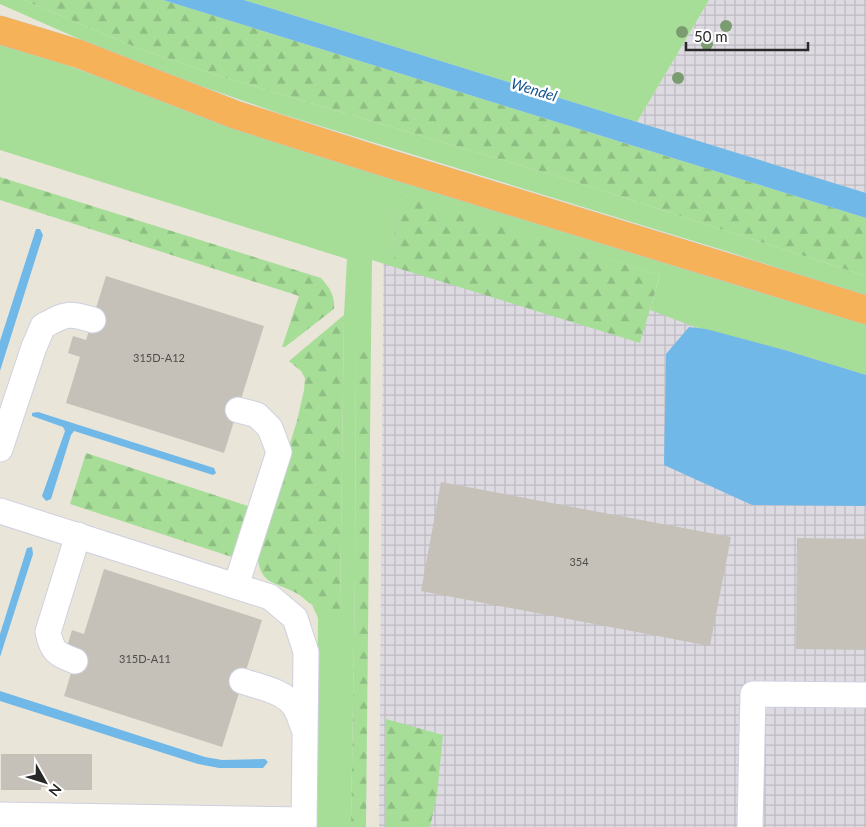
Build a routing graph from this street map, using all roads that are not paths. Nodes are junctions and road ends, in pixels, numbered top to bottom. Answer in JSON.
{"nodes":[{"id":1,"x":0,"y":16,"type":"edge"},
{"id":2,"x":0,"y":30,"type":"edge"},
{"id":3,"x":79,"y":54,"type":"junction"},
{"id":4,"x":866,"y":310,"type":"edge"},
{"id":5,"x":93,"y":320,"type":"dead end"},
{"id":6,"x":238,"y":410,"type":"dead end"},
{"id":7,"x":0,"y":449,"type":"edge"},
{"id":8,"x":0,"y":511,"type":"edge"},
{"id":9,"x":78,"y":535,"type":"junction"},
{"id":10,"x":236,"y":586,"type":"junction"},
{"id":11,"x":75,"y":660,"type":"dead end"},
{"id":12,"x":242,"y":682,"type":"dead end"},
{"id":13,"x":866,"y":695,"type":"edge"},
{"id":14,"x":305,"y":732,"type":"junction"},
{"id":15,"x":0,"y":815,"type":"edge"},
{"id":16,"x":34,"y":821,"type":"edge"},
{"id":17,"x":304,"y":824,"type":"edge"},
{"id":18,"x":750,"y":827,"type":"edge"}],
"edges":[{"from":1,"to":3,"type":"highway"},
{"from":2,"to":3,"type":"highway"},
{"from":3,"to":4,"type":"highway"},
{"from":5,"to":7,"type":"street"},
{"from":6,"to":10,"type":"street"},
{"from":8,"to":9,"type":"street"},
{"from":9,"to":10,"type":"street"},
{"from":9,"to":11,"type":"street"},
{"from":10,"to":14,"type":"street"},
{"from":12,"to":14,"type":"street"},
{"from":13,"to":18,"type":"street"},
{"from":14,"to":17,"type":"street"},
{"from":15,"to":16,"type":"street"},
{"from":16,"to":17,"type":"street"}]}
